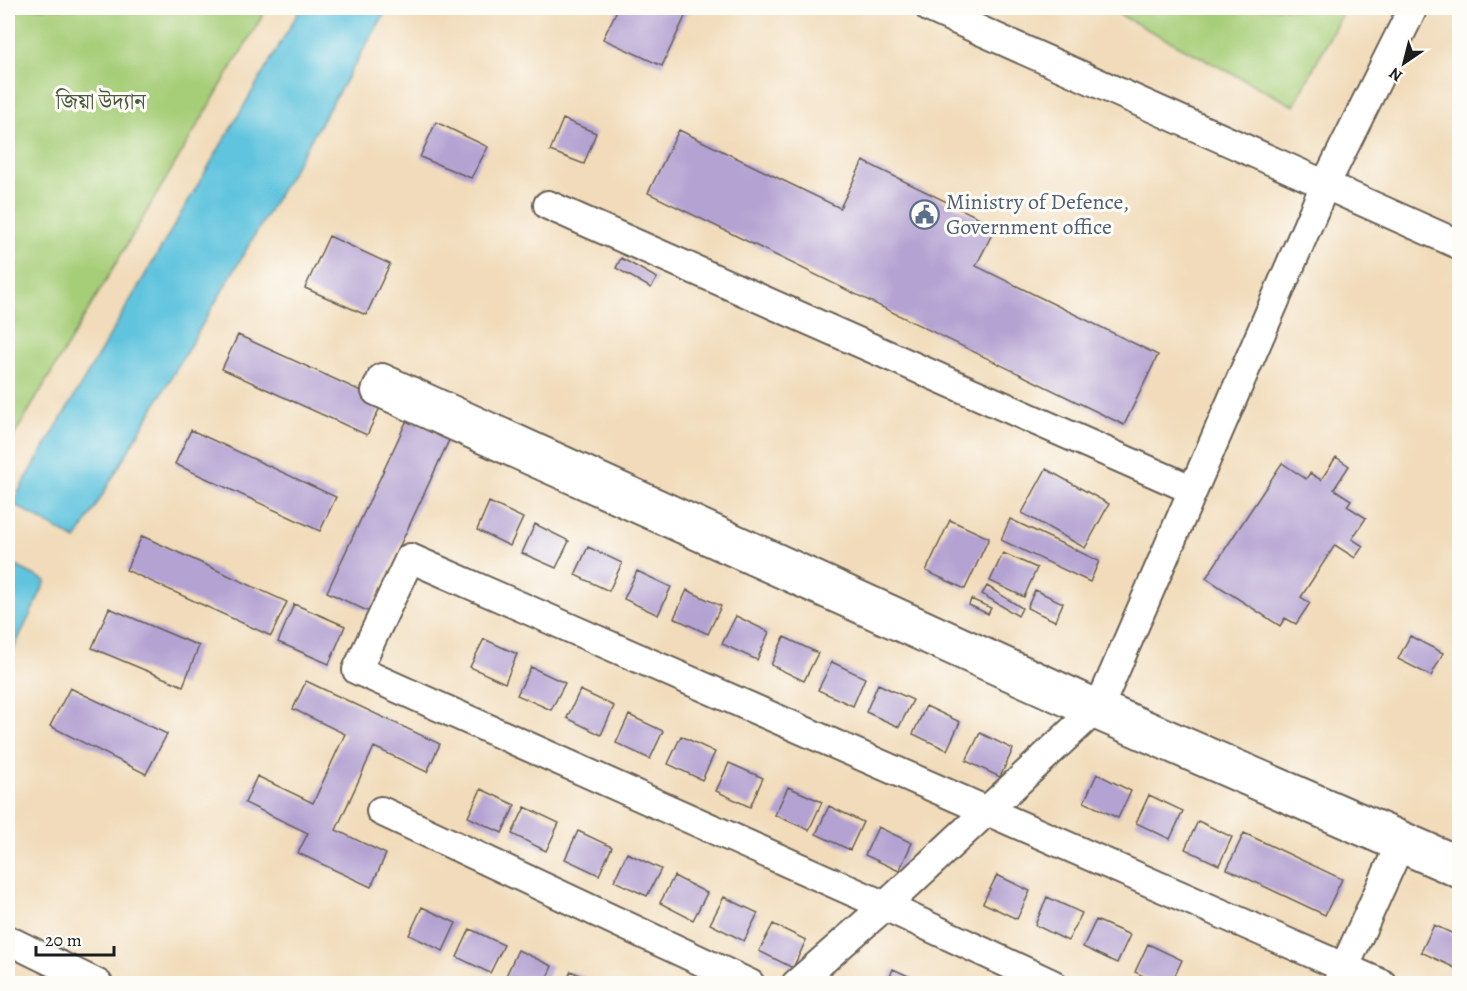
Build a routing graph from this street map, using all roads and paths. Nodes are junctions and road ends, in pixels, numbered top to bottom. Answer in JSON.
{"nodes":[{"id":1,"x":930,"y":8,"type":"edge"},
{"id":2,"x":1413,"y":8,"type":"edge"},
{"id":3,"x":1325,"y":185,"type":"junction"},
{"id":4,"x":548,"y":205,"type":"dead end"},
{"id":5,"x":1460,"y":245,"type":"edge"},
{"id":6,"x":1193,"y":490,"type":"junction"},
{"id":7,"x":1095,"y":709,"type":"junction"},
{"id":8,"x":989,"y":810,"type":"junction"},
{"id":9,"x":381,"y":811,"type":"dead end"},
{"id":10,"x":1400,"y":843,"type":"junction"},
{"id":11,"x":1460,"y":861,"type":"edge"},
{"id":12,"x":1460,"y":874,"type":"edge"},
{"id":13,"x":885,"y":906,"type":"junction"},
{"id":14,"x":8,"y":940,"type":"edge"},
{"id":15,"x":1340,"y":975,"type":"edge"},
{"id":16,"x":98,"y":984,"type":"edge"},
{"id":17,"x":750,"y":984,"type":"edge"},
{"id":18,"x":796,"y":984,"type":"edge"},
{"id":19,"x":1052,"y":984,"type":"edge"},
{"id":20,"x":1382,"y":984,"type":"edge"}],
"edges":[{"from":1,"to":3,"type":"street"},
{"from":2,"to":3,"type":"street"},
{"from":3,"to":5,"type":"street"},
{"from":3,"to":6,"type":"street"},
{"from":4,"to":6,"type":"street"},
{"from":6,"to":7,"type":"street"},
{"from":7,"to":7,"type":"street"},
{"from":7,"to":8,"type":"street"},
{"from":7,"to":10,"type":"street"},
{"from":8,"to":13,"type":"street"},
{"from":8,"to":13,"type":"street"},
{"from":8,"to":15,"type":"street"},
{"from":9,"to":17,"type":"street"},
{"from":10,"to":11,"type":"street"},
{"from":10,"to":12,"type":"street"},
{"from":10,"to":15,"type":"street"},
{"from":13,"to":18,"type":"street"},
{"from":13,"to":19,"type":"street"},
{"from":14,"to":16,"type":"street"},
{"from":15,"to":20,"type":"street"}]}
